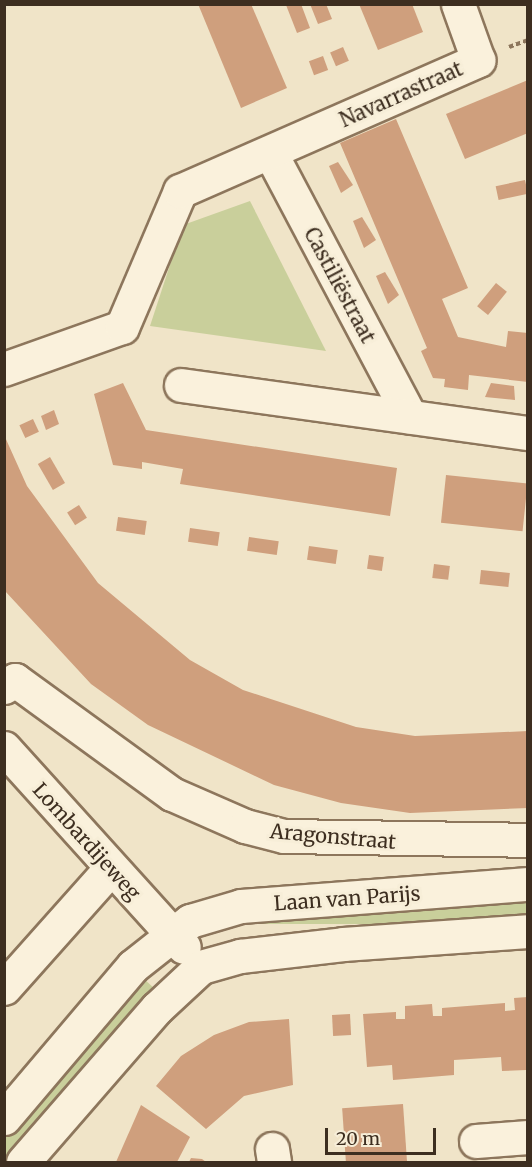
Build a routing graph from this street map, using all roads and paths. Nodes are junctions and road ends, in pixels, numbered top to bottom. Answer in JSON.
{"nodes":[{"id":1,"x":458,"y":4,"type":"edge"},
{"id":2,"x":271,"y":154,"type":"junction"},
{"id":3,"x":4,"y":369,"type":"edge"},
{"id":4,"x":181,"y":385,"type":"dead end"},
{"id":5,"x":410,"y":417,"type":"junction"},
{"id":6,"x":528,"y":433,"type":"edge"},
{"id":7,"x":4,"y":687,"type":"edge"},
{"id":8,"x":4,"y":748,"type":"edge"},
{"id":9,"x":528,"y":840,"type":"edge"},
{"id":10,"x":110,"y":869,"type":"junction"},
{"id":11,"x":528,"y":884,"type":"edge"},
{"id":12,"x":528,"y":931,"type":"edge"},
{"id":13,"x":171,"y":932,"type":"junction"},
{"id":14,"x":201,"y":967,"type":"junction"},
{"id":15,"x":4,"y":988,"type":"edge"},
{"id":16,"x":4,"y":1118,"type":"edge"},
{"id":17,"x":528,"y":1137,"type":"edge"},
{"id":18,"x":476,"y":1141,"type":"dead end"},
{"id":19,"x":23,"y":1162,"type":"edge"}],
"edges":[{"from":1,"to":2,"type":"street","name":"Navarrastraat"},
{"from":2,"to":3,"type":"street"},
{"from":2,"to":5,"type":"street","name":"Castiliëstraat"},
{"from":4,"to":5,"type":"street"},
{"from":5,"to":6,"type":"street"},
{"from":7,"to":9,"type":"street","name":"Aragonstraat"},
{"from":8,"to":10,"type":"street","name":"Lombardijeweg"},
{"from":10,"to":13,"type":"street","name":"Lombardijeweg"},
{"from":10,"to":15,"type":"street"},
{"from":11,"to":13,"type":"street","name":"Laan van Parijs"},
{"from":12,"to":14,"type":"street"},
{"from":13,"to":14,"type":"street"},
{"from":13,"to":16,"type":"street","name":"Laan van Parijs"},
{"from":14,"to":19,"type":"street"},
{"from":17,"to":18,"type":"street"}]}
